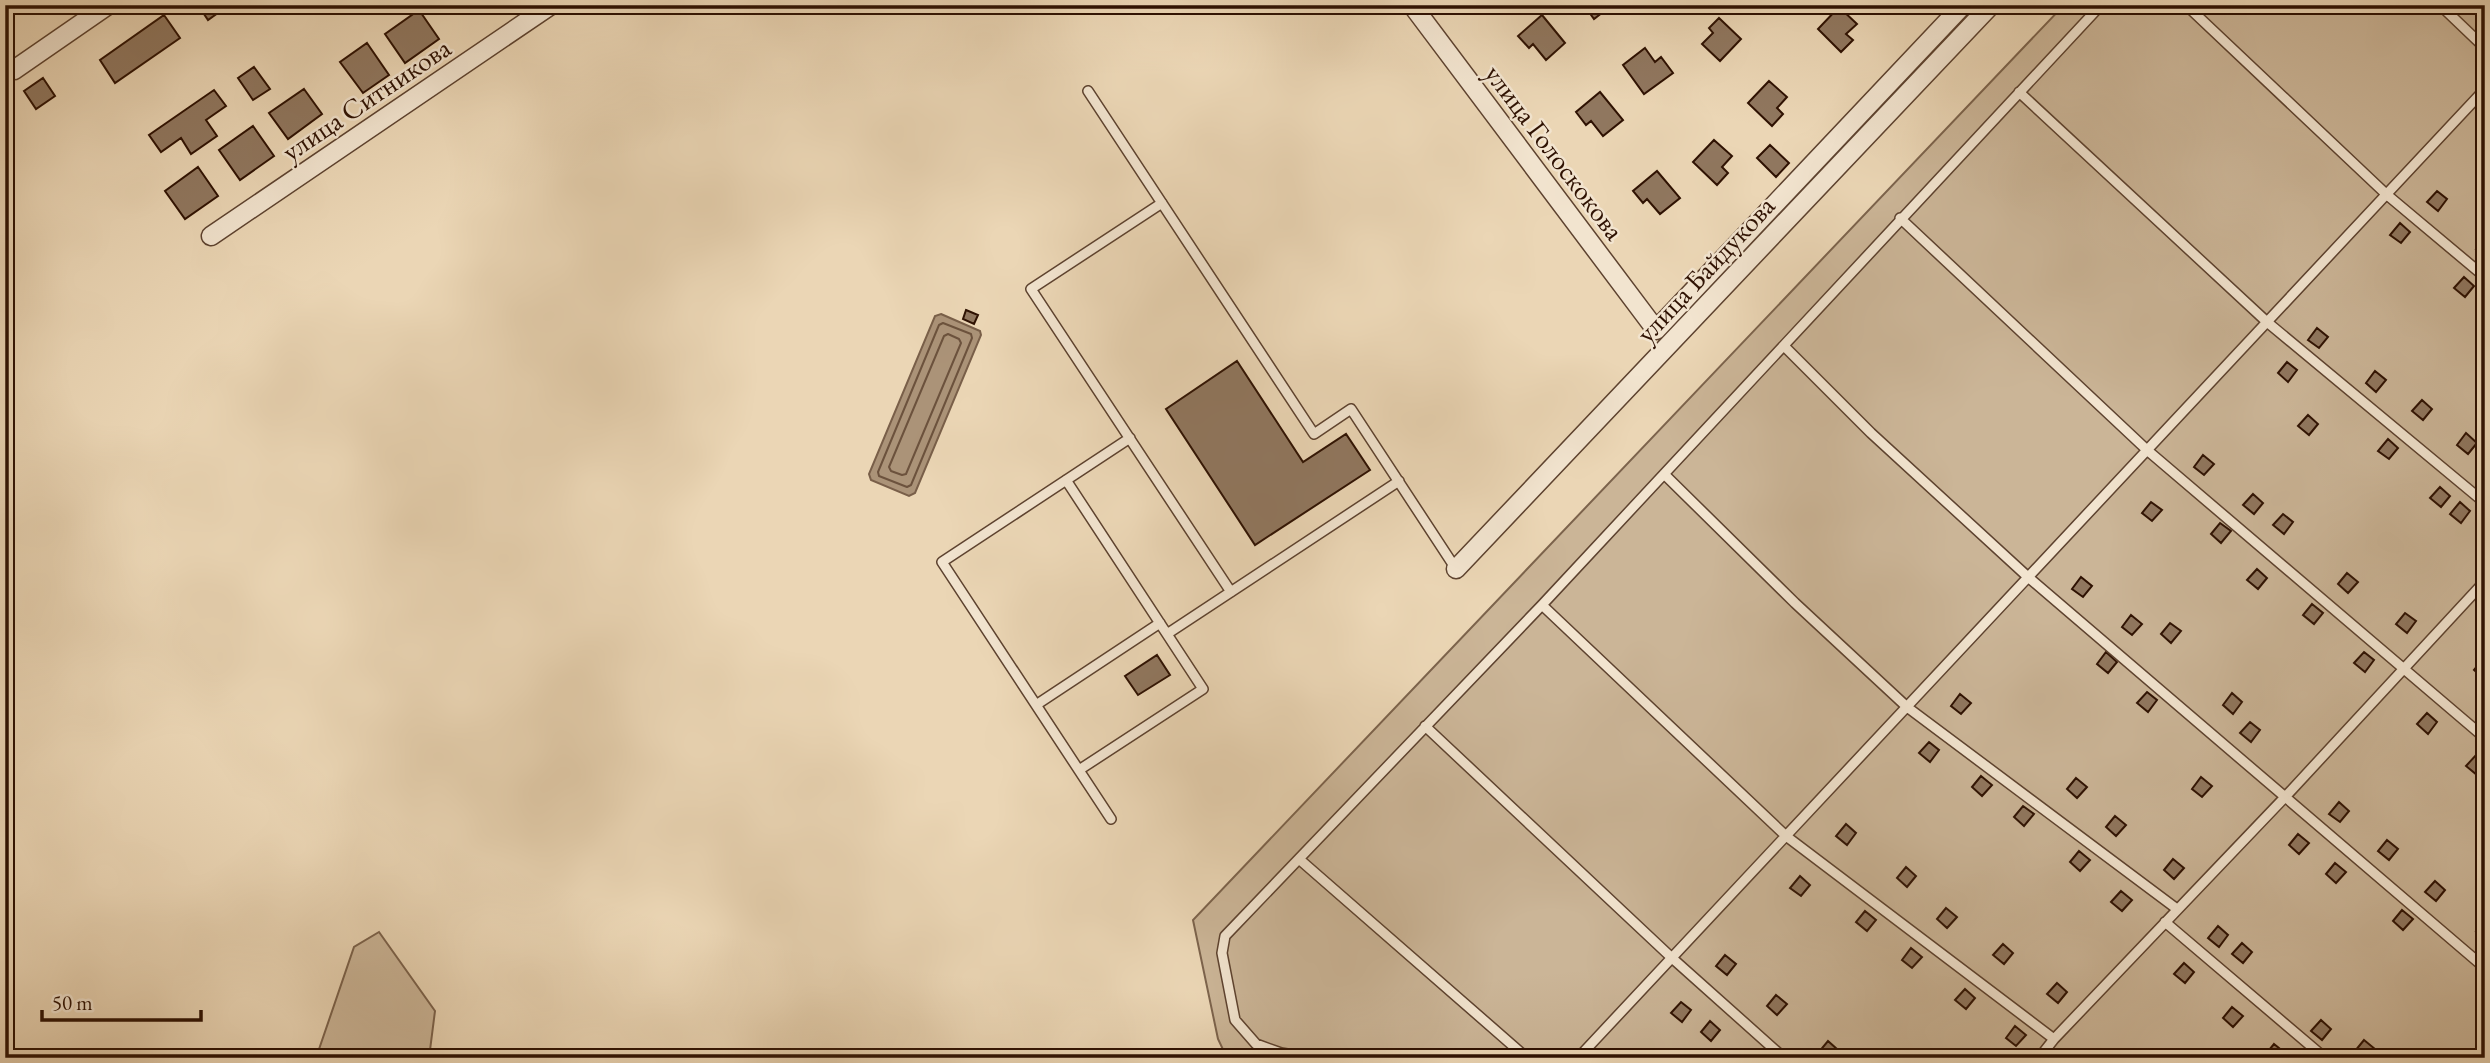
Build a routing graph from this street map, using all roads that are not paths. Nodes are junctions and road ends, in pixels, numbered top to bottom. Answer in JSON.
{"nodes":[{"id":1,"x":108,"y":5,"type":"edge"},
{"id":2,"x":551,"y":5,"type":"edge"},
{"id":3,"x":1412,"y":5,"type":"edge"},
{"id":4,"x":1963,"y":5,"type":"edge"},
{"id":5,"x":1991,"y":5,"type":"edge"},
{"id":6,"x":2101,"y":5,"type":"edge"},
{"id":7,"x":2186,"y":5,"type":"edge"},
{"id":8,"x":2440,"y":5,"type":"edge"},
{"id":9,"x":2485,"y":48,"type":"edge"},
{"id":10,"x":14,"y":70,"type":"dead end"},
{"id":11,"x":2485,"y":89,"type":"edge"},
{"id":12,"x":1088,"y":91,"type":"dead end"},
{"id":13,"x":2019,"y":92,"type":"junction"},
{"id":14,"x":2386,"y":194,"type":"junction"},
{"id":15,"x":1162,"y":203,"type":"junction"},
{"id":16,"x":1900,"y":218,"type":"junction"},
{"id":17,"x":211,"y":236,"type":"dead end"},
{"id":18,"x":2485,"y":277,"type":"edge"},
{"id":19,"x":2267,"y":322,"type":"junction"},
{"id":20,"x":1656,"y":330,"type":"joint"},
{"id":21,"x":1784,"y":346,"type":"junction"},
{"id":22,"x":1130,"y":438,"type":"junction"},
{"id":23,"x":2147,"y":450,"type":"junction"},
{"id":24,"x":1664,"y":474,"type":"junction"},
{"id":25,"x":1066,"y":480,"type":"junction"},
{"id":26,"x":1399,"y":481,"type":"junction"},
{"id":27,"x":2485,"y":503,"type":"edge"},
{"id":28,"x":1456,"y":569,"type":"joint"},
{"id":29,"x":2028,"y":577,"type":"junction"},
{"id":30,"x":2485,"y":582,"type":"edge"},
{"id":31,"x":1231,"y":592,"type":"junction"},
{"id":32,"x":1542,"y":605,"type":"junction"},
{"id":33,"x":1160,"y":623,"type":"junction"},
{"id":34,"x":1167,"y":634,"type":"junction"},
{"id":35,"x":2404,"y":668,"type":"junction"},
{"id":36,"x":1036,"y":705,"type":"junction"},
{"id":37,"x":1907,"y":707,"type":"junction"},
{"id":38,"x":1425,"y":726,"type":"junction"},
{"id":39,"x":2485,"y":738,"type":"edge"},
{"id":40,"x":1079,"y":770,"type":"junction"},
{"id":41,"x":2286,"y":796,"type":"junction"},
{"id":42,"x":1111,"y":819,"type":"dead end"},
{"id":43,"x":1786,"y":836,"type":"junction"},
{"id":44,"x":1299,"y":859,"type":"junction"},
{"id":45,"x":2177,"y":909,"type":"junction"},
{"id":46,"x":2165,"y":922,"type":"junction"},
{"id":47,"x":1672,"y":958,"type":"junction"},
{"id":48,"x":2485,"y":968,"type":"edge"},
{"id":49,"x":2054,"y":1039,"type":"junction"},
{"id":50,"x":2041,"y":1057,"type":"edge"},
{"id":51,"x":1312,"y":1058,"type":"edge"},
{"id":52,"x":1527,"y":1058,"type":"edge"},
{"id":53,"x":1578,"y":1058,"type":"edge"},
{"id":54,"x":1784,"y":1058,"type":"edge"},
{"id":55,"x":2325,"y":1058,"type":"edge"}],
"edges":[{"from":1,"to":10,"type":"street"},
{"from":2,"to":17,"type":"street","name":"улица Ситникова"},
{"from":3,"to":20,"type":"street","name":"улица Голоскокова"},
{"from":4,"to":20,"type":"street","name":"улица Байдукова"},
{"from":5,"to":28,"type":"street","name":"улица Байдукова"},
{"from":6,"to":13,"type":"lane"},
{"from":7,"to":14,"type":"lane"},
{"from":8,"to":9,"type":"lane"},
{"from":11,"to":14,"type":"lane"},
{"from":12,"to":15,"type":"lane"},
{"from":13,"to":16,"type":"lane"},
{"from":13,"to":19,"type":"lane"},
{"from":14,"to":18,"type":"lane"},
{"from":14,"to":19,"type":"lane"},
{"from":15,"to":22,"type":"lane"},
{"from":15,"to":26,"type":"lane"},
{"from":16,"to":21,"type":"lane"},
{"from":16,"to":23,"type":"lane"},
{"from":19,"to":23,"type":"lane"},
{"from":19,"to":27,"type":"lane"},
{"from":21,"to":24,"type":"lane"},
{"from":21,"to":29,"type":"lane"},
{"from":22,"to":25,"type":"lane"},
{"from":22,"to":31,"type":"lane"},
{"from":23,"to":29,"type":"lane"},
{"from":23,"to":35,"type":"lane"},
{"from":24,"to":32,"type":"lane"},
{"from":24,"to":37,"type":"lane"},
{"from":25,"to":33,"type":"lane"},
{"from":25,"to":36,"type":"lane"},
{"from":26,"to":28,"type":"lane"},
{"from":26,"to":31,"type":"lane"},
{"from":29,"to":37,"type":"lane"},
{"from":29,"to":41,"type":"lane"},
{"from":30,"to":35,"type":"lane"},
{"from":31,"to":34,"type":"lane"},
{"from":32,"to":38,"type":"lane"},
{"from":32,"to":43,"type":"lane"},
{"from":33,"to":34,"type":"lane"},
{"from":33,"to":36,"type":"lane"},
{"from":34,"to":40,"type":"lane"},
{"from":35,"to":39,"type":"lane"},
{"from":35,"to":41,"type":"lane"},
{"from":36,"to":40,"type":"lane"},
{"from":37,"to":43,"type":"lane"},
{"from":37,"to":45,"type":"lane"},
{"from":38,"to":44,"type":"lane"},
{"from":38,"to":47,"type":"lane"},
{"from":40,"to":42,"type":"lane"},
{"from":41,"to":45,"type":"lane"},
{"from":41,"to":48,"type":"lane"},
{"from":43,"to":47,"type":"lane"},
{"from":43,"to":49,"type":"lane"},
{"from":44,"to":51,"type":"lane"},
{"from":44,"to":52,"type":"lane"},
{"from":45,"to":46,"type":"lane"},
{"from":46,"to":49,"type":"lane"},
{"from":46,"to":55,"type":"lane"},
{"from":47,"to":53,"type":"lane"},
{"from":47,"to":54,"type":"lane"},
{"from":49,"to":50,"type":"lane"}]}
